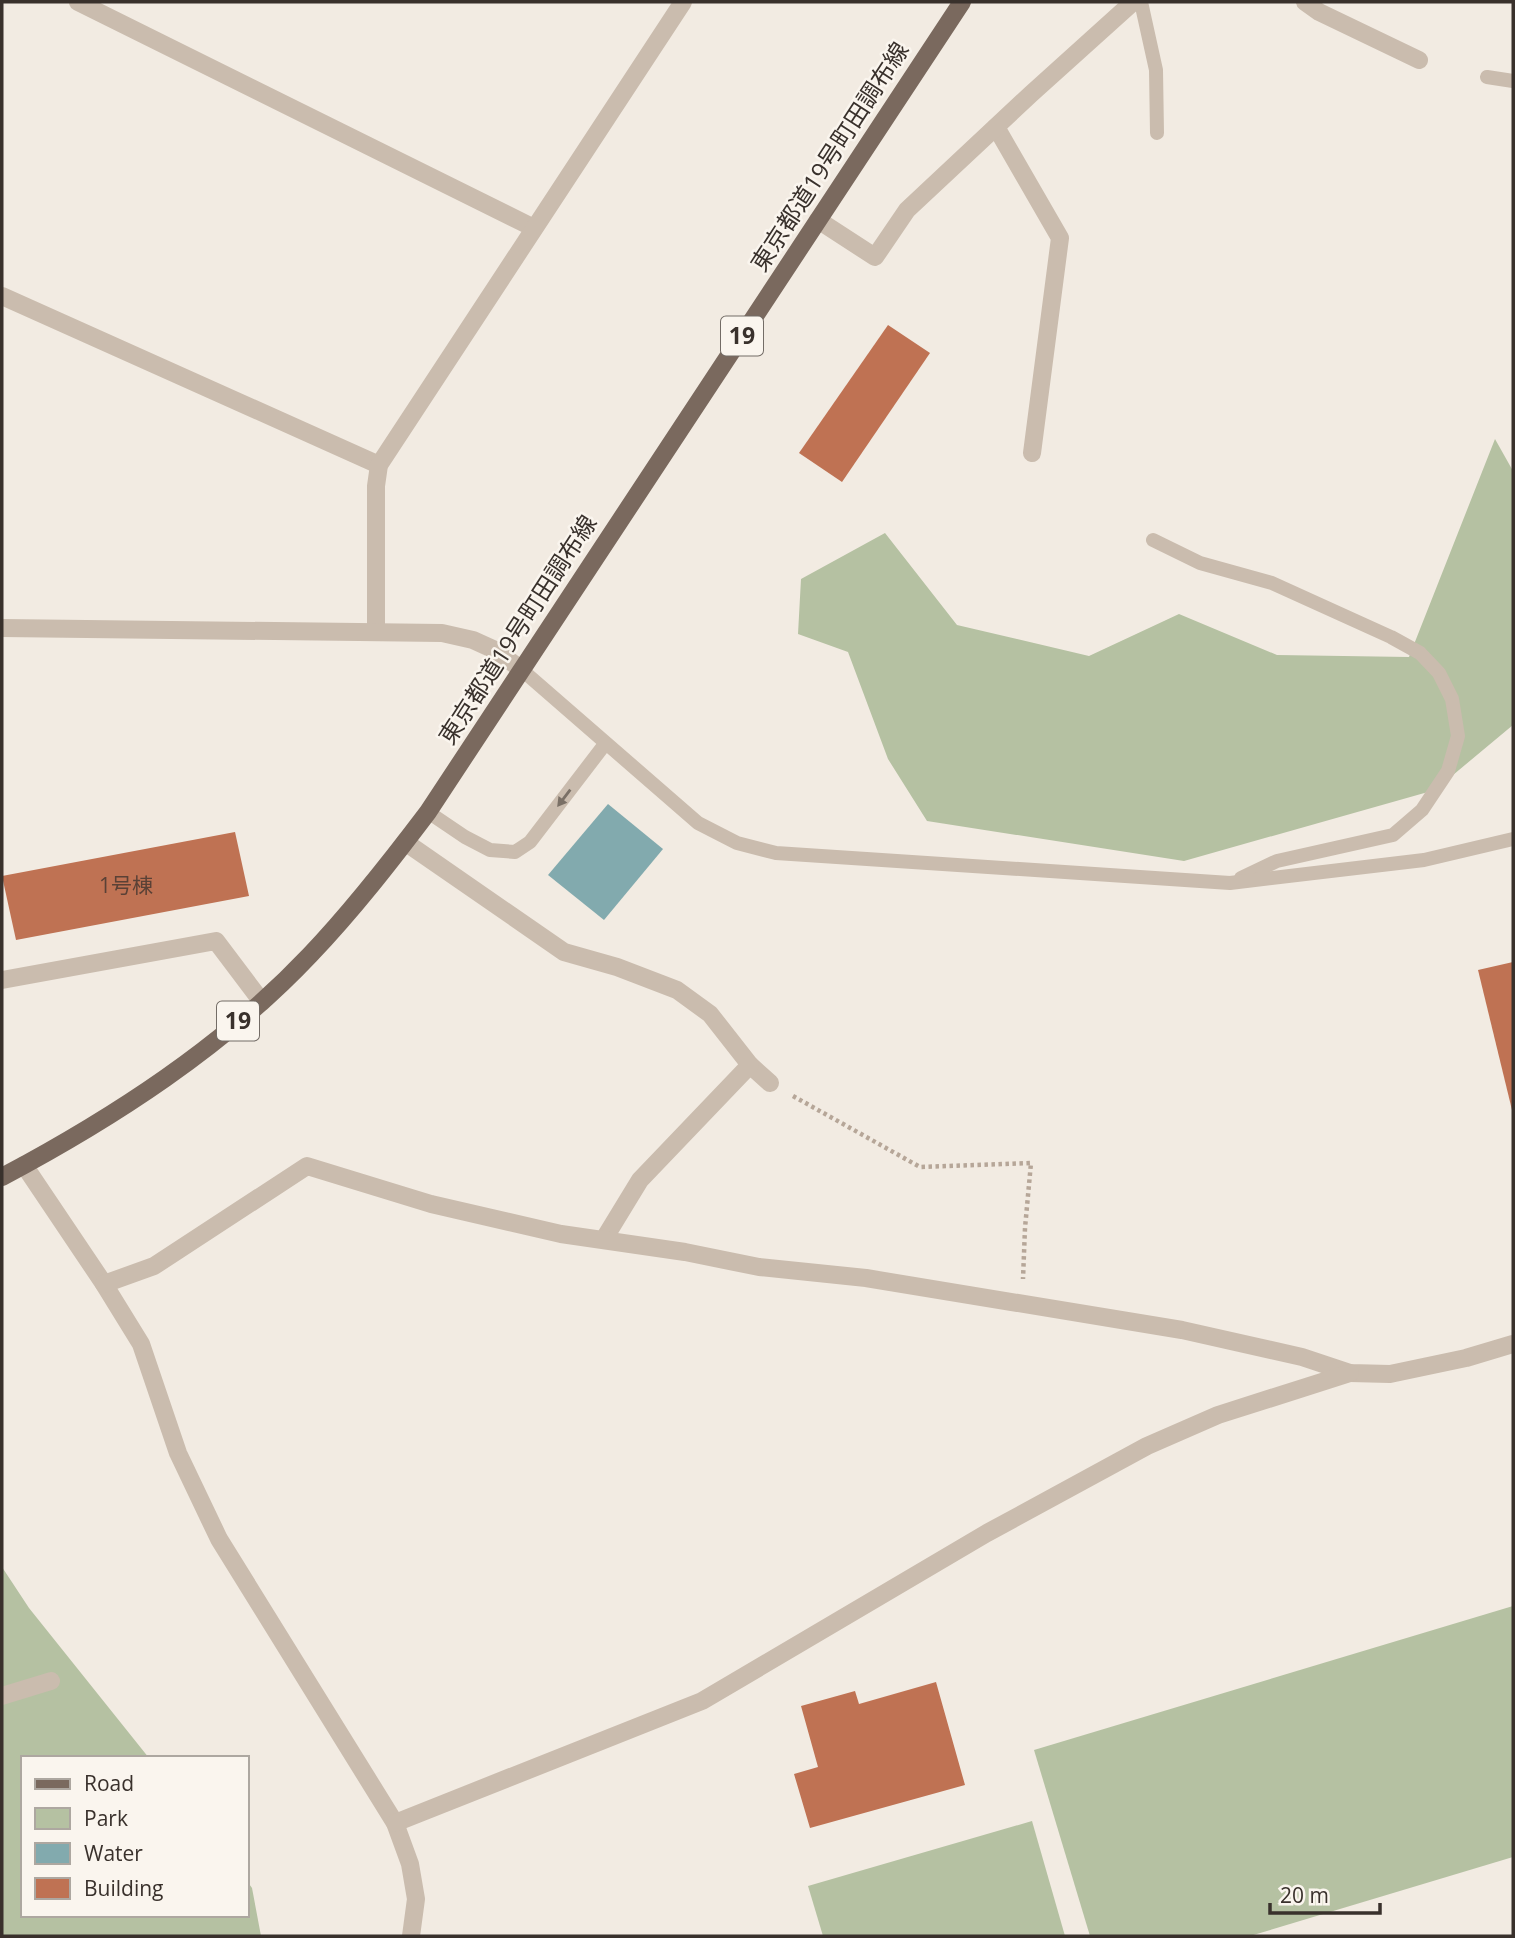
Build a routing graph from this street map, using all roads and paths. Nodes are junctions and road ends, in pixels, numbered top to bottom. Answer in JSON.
{"nodes":[{"id":1,"x":78,"y":2,"type":"edge"},
{"id":2,"x":683,"y":2,"type":"edge"},
{"id":3,"x":961,"y":2,"type":"edge"},
{"id":4,"x":1133,"y":2,"type":"edge"},
{"id":5,"x":1141,"y":2,"type":"edge"},
{"id":6,"x":1305,"y":2,"type":"edge"},
{"id":7,"x":1419,"y":60,"type":"dead end"},
{"id":8,"x":1487,"y":77,"type":"dead end"},
{"id":9,"x":1513,"y":81,"type":"edge"},
{"id":10,"x":996,"y":127,"type":"junction"},
{"id":11,"x":1157,"y":133,"type":"dead end"},
{"id":12,"x":818,"y":220,"type":"junction"},
{"id":13,"x":534,"y":228,"type":"junction"},
{"id":14,"x":2,"y":296,"type":"edge"},
{"id":15,"x":1032,"y":453,"type":"dead end"},
{"id":16,"x":379,"y":466,"type":"junction"},
{"id":17,"x":1153,"y":540,"type":"dead end"},
{"id":18,"x":2,"y":628,"type":"edge"},
{"id":19,"x":376,"y":632,"type":"junction"},
{"id":20,"x":522,"y":670,"type":"junction"},
{"id":21,"x":605,"y":744,"type":"junction"},
{"id":22,"x":428,"y":812,"type":"junction"},
{"id":23,"x":1513,"y":839,"type":"edge"},
{"id":24,"x":405,"y":842,"type":"junction"},
{"id":25,"x":1230,"y":883,"type":"junction"},
{"id":26,"x":2,"y":980,"type":"edge"},
{"id":27,"x":262,"y":1002,"type":"junction"},
{"id":28,"x":750,"y":1065,"type":"junction"},
{"id":29,"x":770,"y":1083,"type":"joint"},
{"id":30,"x":24,"y":1165,"type":"junction"},
{"id":31,"x":2,"y":1177,"type":"edge"},
{"id":32,"x":604,"y":1239,"type":"junction"},
{"id":33,"x":1024,"y":1274,"type":"dead end"},
{"id":34,"x":104,"y":1284,"type":"junction"},
{"id":35,"x":1513,"y":1343,"type":"edge"},
{"id":36,"x":1350,"y":1373,"type":"junction"},
{"id":37,"x":51,"y":1681,"type":"dead end"},
{"id":38,"x":2,"y":1696,"type":"edge"},
{"id":39,"x":395,"y":1823,"type":"junction"},
{"id":40,"x":411,"y":1936,"type":"edge"}],
"edges":[{"from":1,"to":13,"type":"street"},
{"from":2,"to":13,"type":"street"},
{"from":3,"to":12,"type":"main road","name":"東京都道19号町田調布線","number":"19"},
{"from":4,"to":10,"type":"street"},
{"from":5,"to":11,"type":"lane"},
{"from":6,"to":7,"type":"street"},
{"from":8,"to":9,"type":"lane"},
{"from":10,"to":12,"type":"street"},
{"from":10,"to":15,"type":"street"},
{"from":12,"to":20,"type":"main road","name":"東京都道19号町田調布線","number":"19"},
{"from":13,"to":16,"type":"street"},
{"from":14,"to":16,"type":"street"},
{"from":16,"to":19,"type":"street"},
{"from":17,"to":25,"type":"lane"},
{"from":18,"to":19,"type":"street"},
{"from":19,"to":20,"type":"street"},
{"from":20,"to":21,"type":"lane"},
{"from":20,"to":22,"type":"main road","name":"東京都道19号町田調布線","number":"19"},
{"from":21,"to":22,"type":"lane","one_way":true},
{"from":21,"to":25,"type":"lane"},
{"from":22,"to":24,"type":"main road","name":"東京都道19号町田調布線","number":"19"},
{"from":23,"to":25,"type":"lane"},
{"from":24,"to":27,"type":"main road","name":"東京都道19号町田調布線","number":"19"},
{"from":24,"to":28,"type":"street"},
{"from":26,"to":27,"type":"street"},
{"from":27,"to":30,"type":"main road","name":"東京都道19号町田調布線","number":"19"},
{"from":28,"to":29,"type":"street"},
{"from":28,"to":32,"type":"street"},
{"from":29,"to":33,"type":"path"},
{"from":30,"to":31,"type":"main road","name":"東京都道19号町田調布線","number":"19"},
{"from":30,"to":34,"type":"street"},
{"from":32,"to":34,"type":"street"},
{"from":32,"to":36,"type":"street"},
{"from":34,"to":39,"type":"street"},
{"from":35,"to":36,"type":"street"},
{"from":36,"to":39,"type":"street"},
{"from":37,"to":38,"type":"street"},
{"from":39,"to":40,"type":"street"}]}
